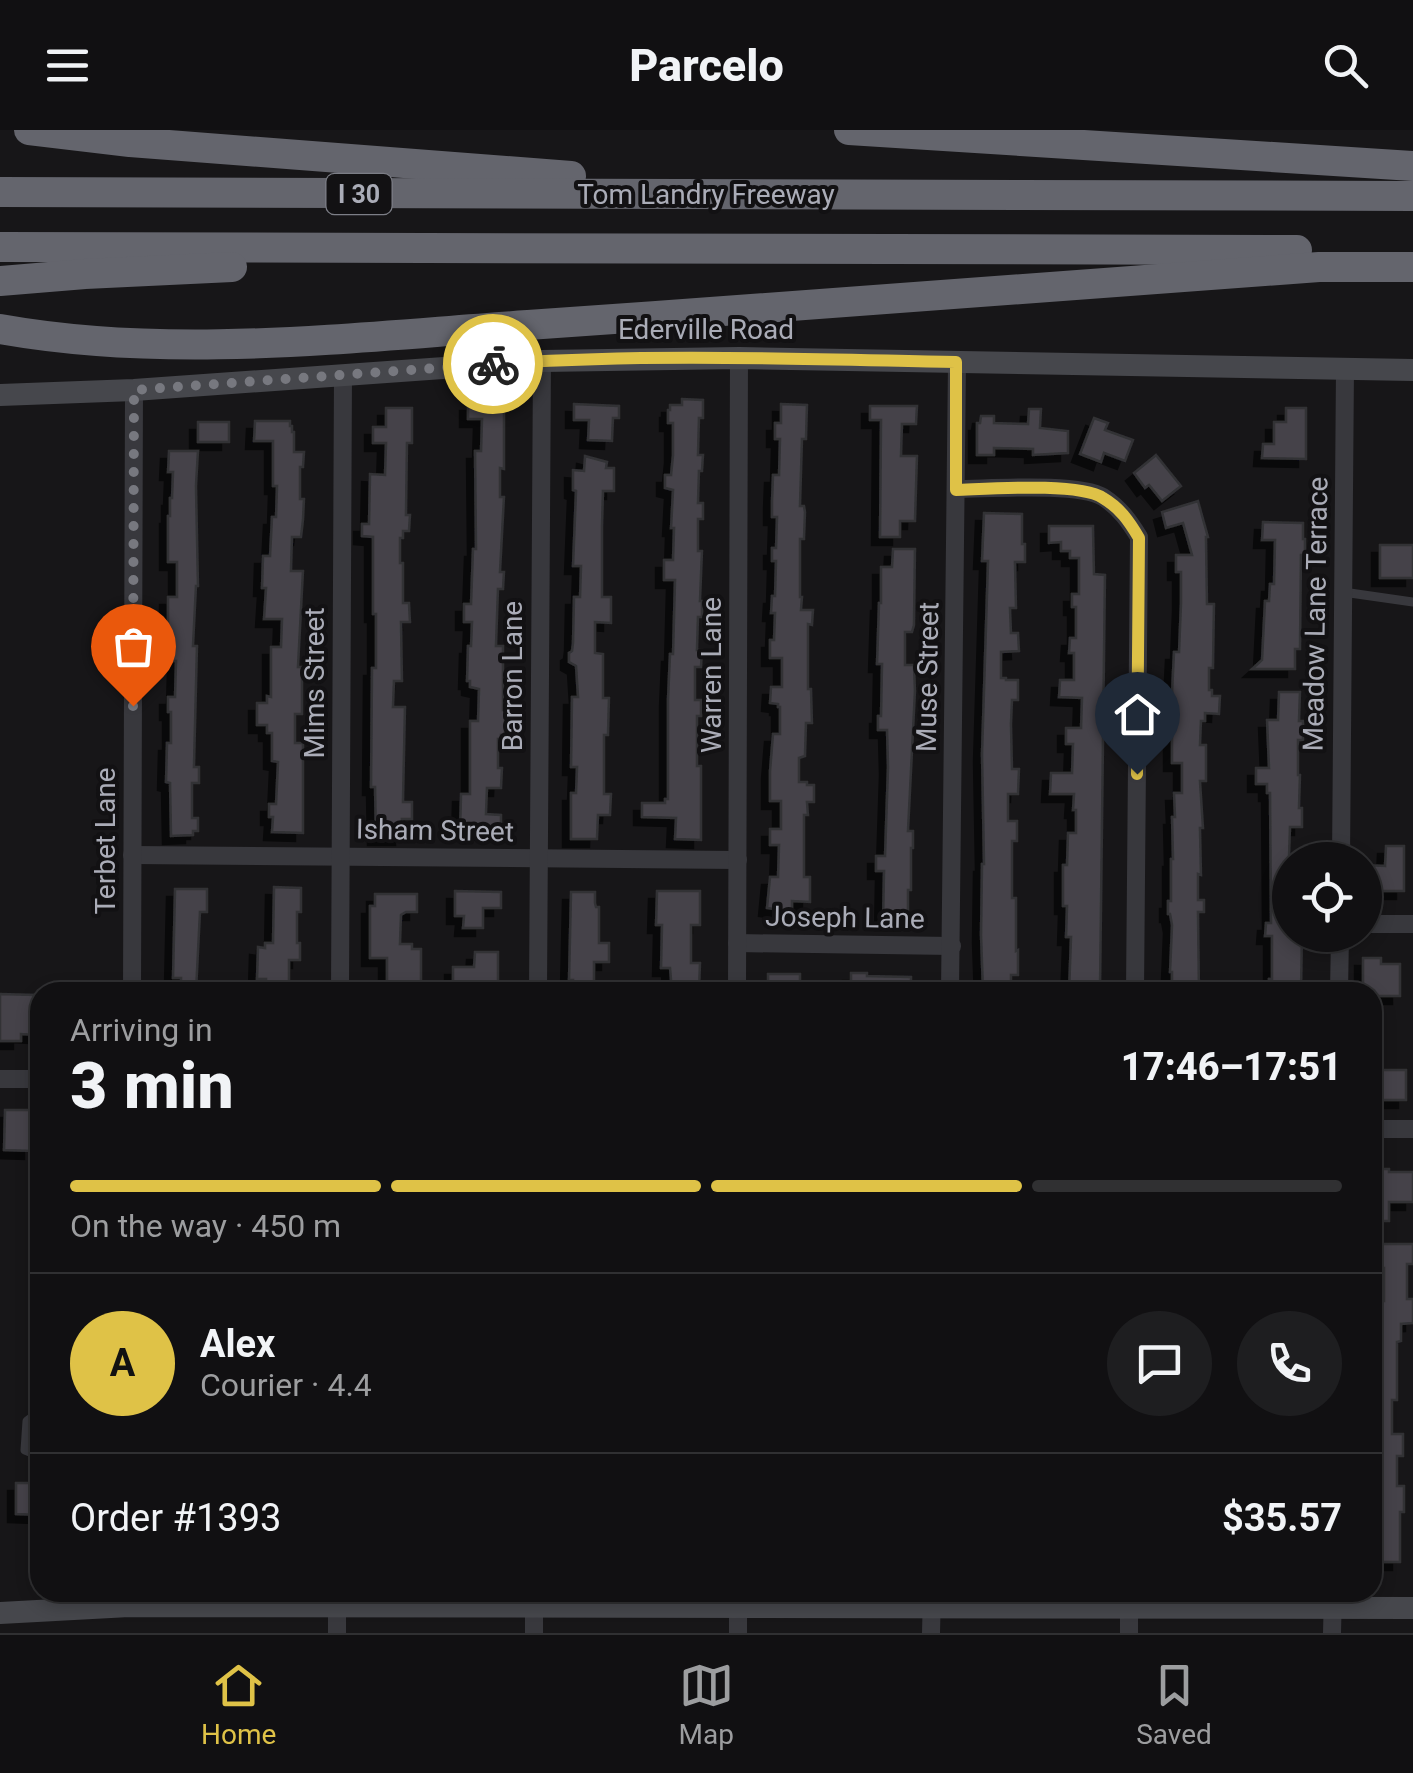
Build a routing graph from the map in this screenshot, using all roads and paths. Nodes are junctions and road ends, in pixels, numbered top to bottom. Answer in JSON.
{"nodes":[{"id":1,"x":29,"y":130,"type":"edge"},
{"id":2,"x":849,"y":130,"type":"edge"},
{"id":3,"x":1413,"y":166,"type":"edge"},
{"id":4,"x":0,"y":192,"type":"edge"},
{"id":5,"x":718,"y":194,"type":"junction"},
{"id":6,"x":1413,"y":196,"type":"edge"},
{"id":7,"x":0,"y":246,"type":"edge"},
{"id":8,"x":498,"y":248,"type":"junction"},
{"id":9,"x":1413,"y":250,"type":"edge"},
{"id":10,"x":1413,"y":267,"type":"edge"},
{"id":11,"x":0,"y":281,"type":"edge"},
{"id":12,"x":0,"y":328,"type":"edge"},
{"id":13,"x":739,"y":358,"type":"junction"},
{"id":14,"x":542,"y":361,"type":"junction"},
{"id":15,"x":956,"y":362,"type":"junction"},
{"id":16,"x":1345,"y":368,"type":"junction"},
{"id":17,"x":1413,"y":370,"type":"edge"},
{"id":18,"x":343,"y":375,"type":"junction"},
{"id":19,"x":134,"y":390,"type":"junction"},
{"id":20,"x":0,"y":395,"type":"edge"},
{"id":21,"x":956,"y":490,"type":"junction"},
{"id":22,"x":1343,"y":592,"type":"junction"},
{"id":23,"x":1413,"y":602,"type":"edge"},
{"id":24,"x":1340,"y":842,"type":"edge"},
{"id":25,"x":132,"y":855,"type":"junction"},
{"id":26,"x":341,"y":857,"type":"junction"},
{"id":27,"x":539,"y":859,"type":"junction"},
{"id":28,"x":738,"y":860,"type":"junction"},
{"id":29,"x":1382,"y":924,"type":"edge"},
{"id":30,"x":1413,"y":924,"type":"edge"},
{"id":31,"x":738,"y":943,"type":"junction"},
{"id":32,"x":952,"y":946,"type":"junction"},
{"id":33,"x":1340,"y":952,"type":"edge"},
{"id":34,"x":132,"y":982,"type":"edge"},
{"id":35,"x":340,"y":982,"type":"edge"},
{"id":36,"x":538,"y":982,"type":"edge"},
{"id":37,"x":738,"y":982,"type":"edge"},
{"id":38,"x":950,"y":982,"type":"edge"},
{"id":39,"x":1135,"y":982,"type":"edge"},
{"id":40,"x":1339,"y":982,"type":"edge"},
{"id":41,"x":0,"y":1078,"type":"edge"},
{"id":42,"x":30,"y":1079,"type":"edge"},
{"id":43,"x":1382,"y":1129,"type":"edge"},
{"id":44,"x":1413,"y":1129,"type":"edge"},
{"id":45,"x":30,"y":1418,"type":"edge"},
{"id":46,"x":30,"y":1452,"type":"edge"},
{"id":47,"x":99,"y":1602,"type":"edge"},
{"id":48,"x":337,"y":1602,"type":"edge"},
{"id":49,"x":534,"y":1602,"type":"edge"},
{"id":50,"x":738,"y":1602,"type":"edge"},
{"id":51,"x":932,"y":1602,"type":"edge"},
{"id":52,"x":1129,"y":1602,"type":"edge"},
{"id":53,"x":1333,"y":1602,"type":"edge"},
{"id":54,"x":1353,"y":1602,"type":"edge"},
{"id":55,"x":1413,"y":1608,"type":"edge"},
{"id":56,"x":0,"y":1612,"type":"edge"},
{"id":57,"x":337,"y":1633,"type":"edge"},
{"id":58,"x":534,"y":1633,"type":"edge"},
{"id":59,"x":738,"y":1633,"type":"edge"},
{"id":60,"x":931,"y":1633,"type":"edge"},
{"id":61,"x":1129,"y":1633,"type":"edge"},
{"id":62,"x":1332,"y":1633,"type":"edge"}],
"edges":[{"from":1,"to":5,"type":"highway"},
{"from":2,"to":3,"type":"highway"},
{"from":4,"to":5,"type":"highway","name":"Tom Landry Freeway","number":"I 30"},
{"from":5,"to":6,"type":"highway","name":"Tom Landry Freeway","number":"I 30"},
{"from":7,"to":8,"type":"highway","name":"Tom Landry Freeway","number":"I 30"},
{"from":8,"to":9,"type":"highway","name":"Tom Landry Freeway","number":"I 30"},
{"from":8,"to":11,"type":"highway"},
{"from":10,"to":12,"type":"highway"},
{"from":13,"to":14,"type":"street","name":"Ederville Road"},
{"from":13,"to":15,"type":"street","name":"Ederville Road"},
{"from":13,"to":28,"type":"street","name":"Warren Lane"},
{"from":14,"to":18,"type":"street","name":"Ederville Road"},
{"from":14,"to":27,"type":"street","name":"Barron Lane"},
{"from":15,"to":16,"type":"street","name":"Ederville Road"},
{"from":15,"to":21,"type":"street","name":"Muse Street"},
{"from":16,"to":17,"type":"street","name":"Ederville Road"},
{"from":16,"to":22,"type":"street","name":"Meadow Lane Terrace"},
{"from":18,"to":19,"type":"street","name":"Ederville Road"},
{"from":18,"to":26,"type":"street","name":"Mims Street"},
{"from":19,"to":20,"type":"street","name":"Ederville Road"},
{"from":19,"to":25,"type":"street","name":"Terbet Lane"},
{"from":21,"to":32,"type":"street","name":"Muse Street"},
{"from":21,"to":39,"type":"street"},
{"from":22,"to":23,"type":"lane"},
{"from":22,"to":24,"type":"street","name":"Meadow Lane Terrace"},
{"from":25,"to":26,"type":"street","name":"Isham Street"},
{"from":25,"to":34,"type":"street","name":"Terbet Lane"},
{"from":26,"to":27,"type":"street","name":"Isham Street"},
{"from":26,"to":35,"type":"street","name":"Mims Street"},
{"from":27,"to":28,"type":"street","name":"Isham Street"},
{"from":27,"to":36,"type":"street","name":"Barron Lane"},
{"from":28,"to":31,"type":"street","name":"Warren Lane"},
{"from":29,"to":30,"type":"street"},
{"from":31,"to":32,"type":"street","name":"Joseph Lane"},
{"from":31,"to":37,"type":"street","name":"Warren Lane"},
{"from":32,"to":38,"type":"street","name":"Muse Street"},
{"from":33,"to":40,"type":"street"},
{"from":41,"to":42,"type":"street"},
{"from":43,"to":44,"type":"street"},
{"from":45,"to":46,"type":"lane"},
{"from":47,"to":56,"type":"street"},
{"from":48,"to":57,"type":"street"},
{"from":49,"to":58,"type":"street"},
{"from":50,"to":59,"type":"street"},
{"from":51,"to":60,"type":"street"},
{"from":52,"to":61,"type":"street"},
{"from":53,"to":62,"type":"street"},
{"from":54,"to":55,"type":"street"}]}
